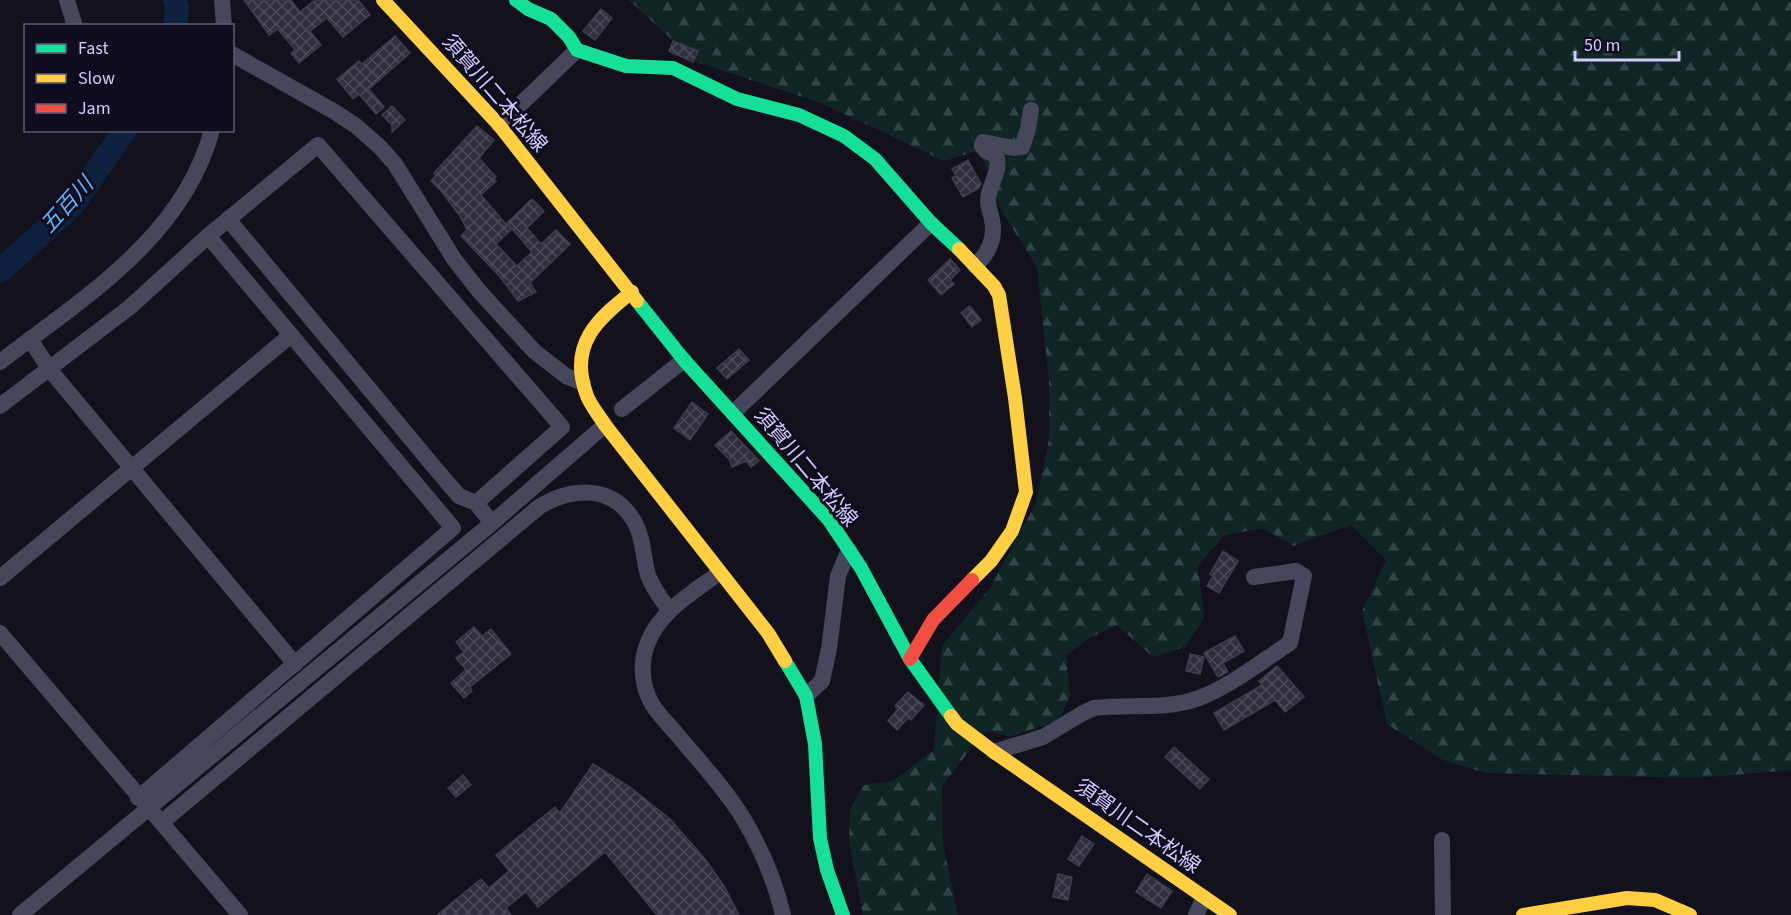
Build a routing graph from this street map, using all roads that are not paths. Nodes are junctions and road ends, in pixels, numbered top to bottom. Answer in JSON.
{"nodes":[{"id":1,"x":67,"y":0,"type":"edge"},
{"id":2,"x":222,"y":0,"type":"edge"},
{"id":3,"x":383,"y":0,"type":"edge"},
{"id":4,"x":516,"y":0,"type":"edge"},
{"id":5,"x":74,"y":23,"type":"dead end"},
{"id":6,"x":224,"y":24,"type":"edge"},
{"id":7,"x":577,"y":50,"type":"junction"},
{"id":8,"x":234,"y":55,"type":"edge"},
{"id":9,"x":1031,"y":110,"type":"dead end"},
{"id":10,"x":499,"y":125,"type":"junction"},
{"id":11,"x":211,"y":132,"type":"edge"},
{"id":12,"x":228,"y":219,"type":"junction"},
{"id":13,"x":931,"y":223,"type":"junction"},
{"id":14,"x":208,"y":236,"type":"junction"},
{"id":15,"x":975,"y":266,"type":"junction"},
{"id":16,"x":632,"y":292,"type":"junction"},
{"id":17,"x":291,"y":335,"type":"junction"},
{"id":18,"x":30,"y":339,"type":"junction"},
{"id":19,"x":684,"y":360,"type":"junction"},
{"id":20,"x":0,"y":362,"type":"edge"},
{"id":21,"x":50,"y":370,"type":"junction"},
{"id":22,"x":583,"y":383,"type":"junction"},
{"id":23,"x":0,"y":406,"type":"edge"},
{"id":24,"x":622,"y":409,"type":"dead end"},
{"id":25,"x":733,"y":413,"type":"junction"},
{"id":26,"x":605,"y":425,"type":"junction"},
{"id":27,"x":131,"y":468,"type":"junction"},
{"id":28,"x":476,"y":503,"type":"junction"},
{"id":29,"x":492,"y":523,"type":"junction"},
{"id":30,"x":849,"y":550,"type":"junction"},
{"id":31,"x":719,"y":573,"type":"junction"},
{"id":32,"x":1254,"y":577,"type":"dead end"},
{"id":33,"x":0,"y":578,"type":"edge"},
{"id":34,"x":670,"y":611,"type":"junction"},
{"id":35,"x":0,"y":633,"type":"edge"},
{"id":36,"x":910,"y":659,"type":"junction"},
{"id":37,"x":295,"y":664,"type":"junction"},
{"id":38,"x":806,"y":696,"type":"junction"},
{"id":39,"x":994,"y":752,"type":"junction"},
{"id":40,"x":144,"y":802,"type":"junction"},
{"id":41,"x":162,"y":822,"type":"junction"},
{"id":42,"x":1442,"y":840,"type":"dead end"},
{"id":43,"x":1204,"y":897,"type":"junction"},
{"id":44,"x":1611,"y":908,"type":"edge"},
{"id":45,"x":20,"y":915,"type":"edge"},
{"id":46,"x":240,"y":915,"type":"edge"},
{"id":47,"x":783,"y":915,"type":"edge"},
{"id":48,"x":843,"y":915,"type":"edge"},
{"id":49,"x":1196,"y":915,"type":"edge"},
{"id":50,"x":1230,"y":915,"type":"edge"},
{"id":51,"x":1443,"y":915,"type":"edge"},
{"id":52,"x":1523,"y":915,"type":"edge"},
{"id":53,"x":1690,"y":915,"type":"edge"}],
"edges":[{"from":1,"to":5,"type":"street"},
{"from":2,"to":6,"type":"street"},
{"from":3,"to":10,"type":"street","name":"須賀川二本松線"},
{"from":4,"to":7,"type":"street"},
{"from":7,"to":10,"type":"street"},
{"from":7,"to":13,"type":"street"},
{"from":8,"to":22,"type":"street"},
{"from":9,"to":15,"type":"street"},
{"from":10,"to":16,"type":"street","name":"須賀川二本松線"},
{"from":11,"to":18,"type":"street"},
{"from":12,"to":14,"type":"street"},
{"from":12,"to":28,"type":"street"},
{"from":12,"to":28,"type":"street"},
{"from":13,"to":15,"type":"street"},
{"from":13,"to":25,"type":"street"},
{"from":14,"to":17,"type":"street"},
{"from":14,"to":21,"type":"street"},
{"from":15,"to":36,"type":"street"},
{"from":16,"to":19,"type":"street","name":"須賀川二本松線"},
{"from":16,"to":22,"type":"street"},
{"from":17,"to":27,"type":"street"},
{"from":17,"to":37,"type":"street"},
{"from":18,"to":20,"type":"street"},
{"from":18,"to":21,"type":"street"},
{"from":19,"to":24,"type":"street"},
{"from":19,"to":25,"type":"street","name":"須賀川二本松線"},
{"from":21,"to":23,"type":"street"},
{"from":21,"to":27,"type":"street"},
{"from":22,"to":26,"type":"street"},
{"from":25,"to":30,"type":"street","name":"須賀川二本松線"},
{"from":26,"to":29,"type":"street"},
{"from":26,"to":31,"type":"street"},
{"from":27,"to":33,"type":"street"},
{"from":27,"to":37,"type":"street"},
{"from":28,"to":29,"type":"street"},
{"from":29,"to":40,"type":"street"},
{"from":30,"to":36,"type":"street","name":"須賀川二本松線"},
{"from":30,"to":38,"type":"street"},
{"from":31,"to":34,"type":"street"},
{"from":31,"to":38,"type":"street"},
{"from":32,"to":39,"type":"street"},
{"from":34,"to":41,"type":"street"},
{"from":34,"to":47,"type":"street"},
{"from":35,"to":40,"type":"street"},
{"from":36,"to":39,"type":"street","name":"須賀川二本松線"},
{"from":37,"to":40,"type":"street"},
{"from":38,"to":48,"type":"street"},
{"from":39,"to":43,"type":"street","name":"須賀川二本松線"},
{"from":40,"to":41,"type":"street"},
{"from":40,"to":45,"type":"street"},
{"from":41,"to":46,"type":"street"},
{"from":42,"to":51,"type":"street"},
{"from":43,"to":49,"type":"street"},
{"from":43,"to":50,"type":"street","name":"須賀川二本松線"},
{"from":44,"to":52,"type":"street"},
{"from":44,"to":53,"type":"street"}]}
